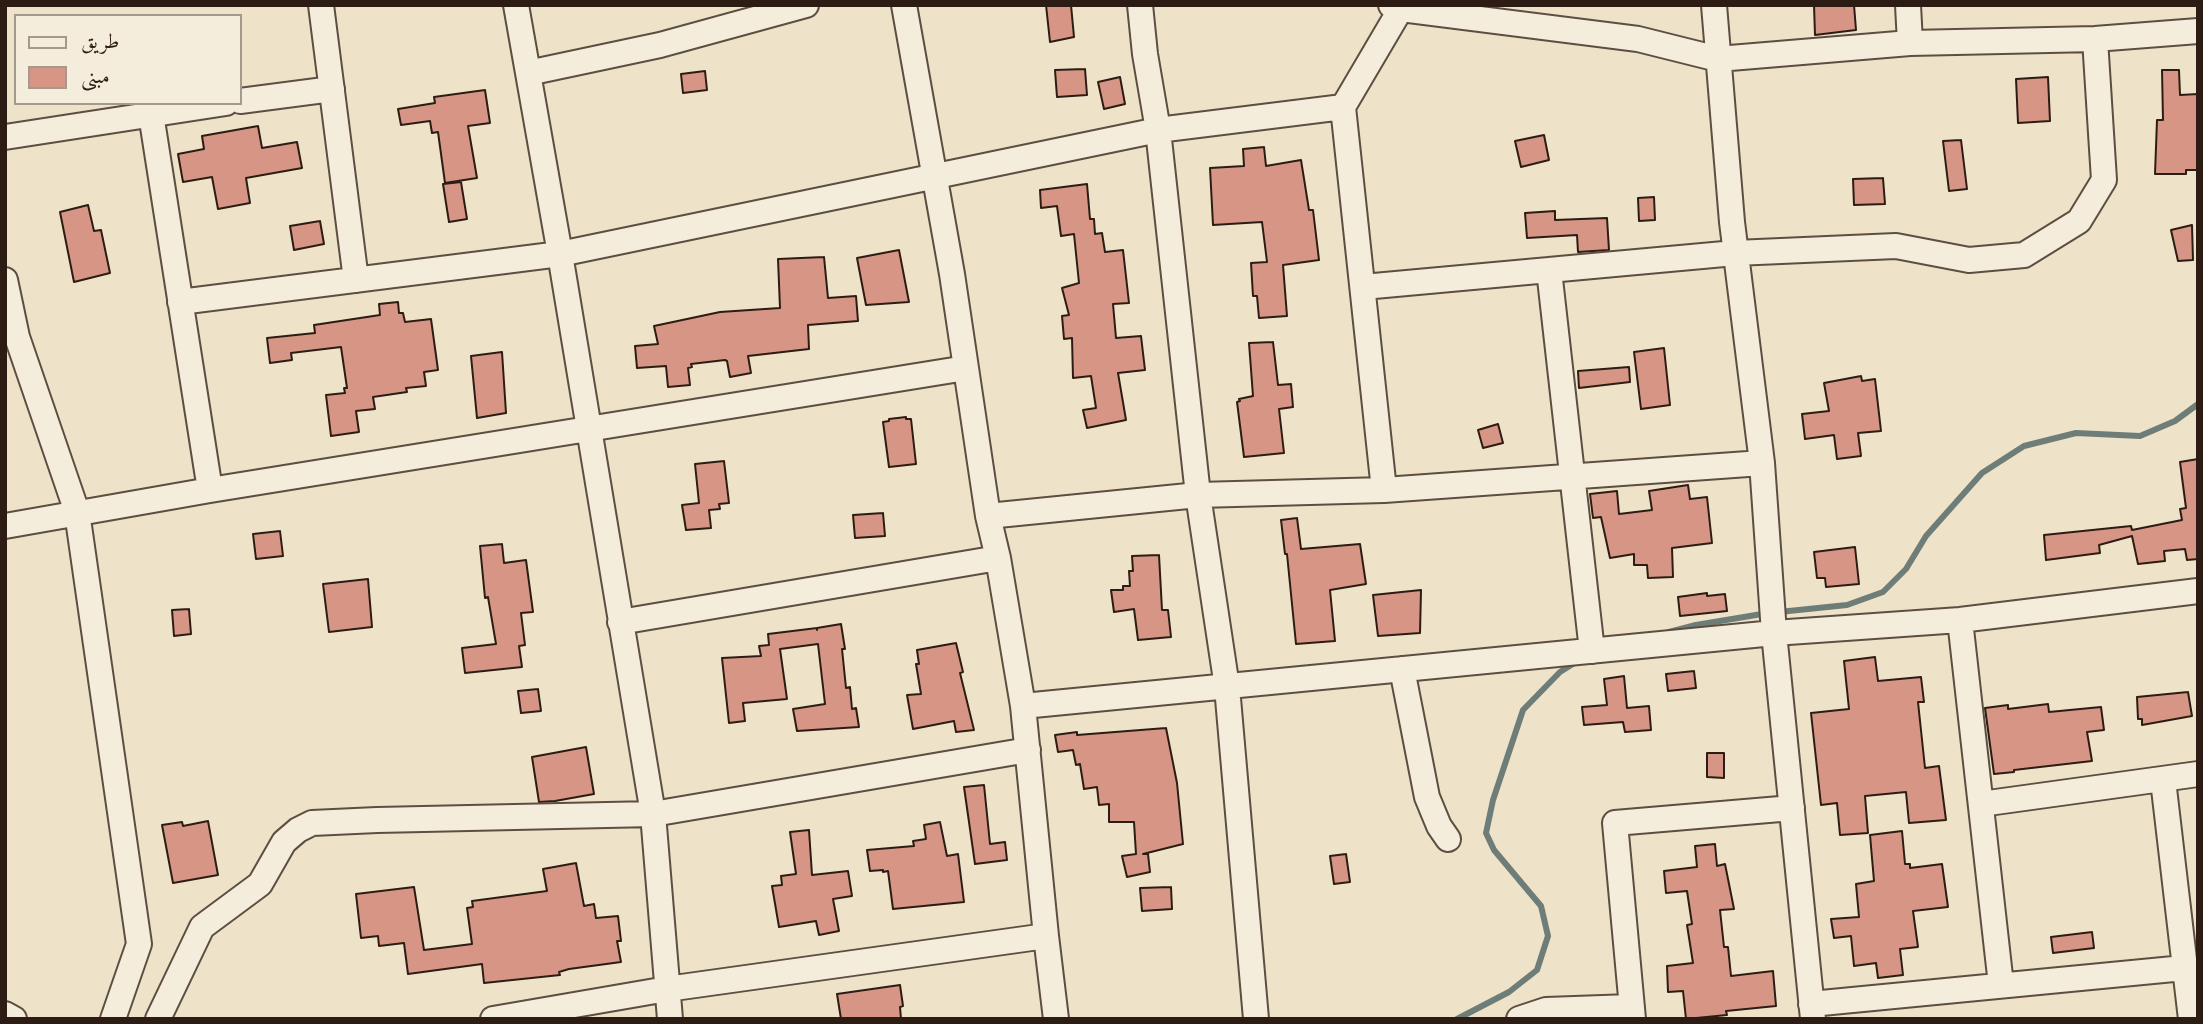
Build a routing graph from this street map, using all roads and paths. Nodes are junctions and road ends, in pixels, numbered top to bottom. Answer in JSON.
{"nodes":[{"id":1,"x":321,"y":5,"type":"edge"},
{"id":2,"x":516,"y":5,"type":"edge"},
{"id":3,"x":806,"y":5,"type":"edge"},
{"id":4,"x":904,"y":5,"type":"edge"},
{"id":5,"x":1140,"y":5,"type":"edge"},
{"id":6,"x":1714,"y":5,"type":"edge"},
{"id":7,"x":1908,"y":5,"type":"edge"},
{"id":8,"x":1398,"y":6,"type":"edge"},
{"id":9,"x":2198,"y":31,"type":"edge"},
{"id":10,"x":2095,"y":38,"type":"junction"},
{"id":11,"x":1910,"y":43,"type":"junction"},
{"id":12,"x":1718,"y":60,"type":"junction"},
{"id":13,"x":528,"y":74,"type":"junction"},
{"id":14,"x":332,"y":89,"type":"junction"},
{"id":15,"x":242,"y":101,"type":"edge"},
{"id":16,"x":212,"y":105,"type":"edge"},
{"id":17,"x":1343,"y":107,"type":"junction"},
{"id":18,"x":151,"y":114,"type":"junction"},
{"id":19,"x":1158,"y":130,"type":"junction"},
{"id":20,"x":5,"y":137,"type":"edge"},
{"id":21,"x":935,"y":176,"type":"junction"},
{"id":22,"x":1735,"y":253,"type":"junction"},
{"id":23,"x":560,"y":254,"type":"junction"},
{"id":24,"x":1549,"y":270,"type":"junction"},
{"id":25,"x":5,"y":280,"type":"edge"},
{"id":26,"x":356,"y":280,"type":"junction"},
{"id":27,"x":1363,"y":287,"type":"junction"},
{"id":28,"x":180,"y":302,"type":"junction"},
{"id":29,"x":11,"y":338,"type":"edge"},
{"id":30,"x":966,"y":368,"type":"junction"},
{"id":31,"x":589,"y":428,"type":"junction"},
{"id":32,"x":1762,"y":463,"type":"junction"},
{"id":33,"x":1571,"y":477,"type":"junction"},
{"id":34,"x":210,"y":490,"type":"junction"},
{"id":35,"x":1384,"y":490,"type":"junction"},
{"id":36,"x":1198,"y":495,"type":"junction"},
{"id":37,"x":77,"y":512,"type":"junction"},
{"id":38,"x":988,"y":516,"type":"junction"},
{"id":39,"x":5,"y":526,"type":"edge"},
{"id":40,"x":998,"y":558,"type":"junction"},
{"id":41,"x":2198,"y":591,"type":"edge"},
{"id":42,"x":1960,"y":620,"type":"junction"},
{"id":43,"x":620,"y":622,"type":"junction"},
{"id":44,"x":1774,"y":633,"type":"junction"},
{"id":45,"x":1592,"y":651,"type":"junction"},
{"id":46,"x":1402,"y":669,"type":"junction"},
{"id":47,"x":1227,"y":687,"type":"junction"},
{"id":48,"x":1023,"y":706,"type":"junction"},
{"id":49,"x":1028,"y":750,"type":"junction"},
{"id":50,"x":2198,"y":774,"type":"edge"},
{"id":51,"x":2163,"y":780,"type":"junction"},
{"id":52,"x":1981,"y":804,"type":"junction"},
{"id":53,"x":1792,"y":808,"type":"junction"},
{"id":54,"x":653,"y":814,"type":"junction"},
{"id":55,"x":1448,"y":839,"type":"dead end"},
{"id":56,"x":1046,"y":936,"type":"junction"},
{"id":57,"x":2184,"y":968,"type":"junction"},
{"id":58,"x":2001,"y":985,"type":"junction"},
{"id":59,"x":667,"y":989,"type":"junction"},
{"id":60,"x":1812,"y":1012,"type":"edge"},
{"id":61,"x":1632,"y":1013,"type":"edge"},
{"id":62,"x":5,"y":1014,"type":"edge"},
{"id":63,"x":14,"y":1019,"type":"edge"},
{"id":64,"x":113,"y":1019,"type":"edge"},
{"id":65,"x":158,"y":1019,"type":"edge"},
{"id":66,"x":493,"y":1019,"type":"edge"},
{"id":67,"x":670,"y":1019,"type":"edge"},
{"id":68,"x":1056,"y":1019,"type":"edge"},
{"id":69,"x":1256,"y":1019,"type":"edge"},
{"id":70,"x":1519,"y":1019,"type":"edge"},
{"id":71,"x":2191,"y":1019,"type":"edge"}],
"edges":[{"from":1,"to":14,"type":"street"},
{"from":2,"to":13,"type":"street"},
{"from":3,"to":13,"type":"street"},
{"from":4,"to":21,"type":"street"},
{"from":5,"to":19,"type":"street"},
{"from":6,"to":12,"type":"street"},
{"from":7,"to":11,"type":"street"},
{"from":8,"to":12,"type":"street"},
{"from":8,"to":17,"type":"street"},
{"from":9,"to":10,"type":"street"},
{"from":10,"to":11,"type":"street"},
{"from":10,"to":22,"type":"street"},
{"from":11,"to":12,"type":"street"},
{"from":12,"to":22,"type":"street"},
{"from":13,"to":23,"type":"street"},
{"from":14,"to":15,"type":"street"},
{"from":14,"to":26,"type":"street"},
{"from":16,"to":18,"type":"street"},
{"from":17,"to":19,"type":"street"},
{"from":17,"to":27,"type":"street"},
{"from":18,"to":20,"type":"street"},
{"from":18,"to":28,"type":"street"},
{"from":19,"to":21,"type":"street"},
{"from":19,"to":36,"type":"street"},
{"from":21,"to":23,"type":"street"},
{"from":21,"to":30,"type":"street"},
{"from":22,"to":24,"type":"street"},
{"from":22,"to":32,"type":"street"},
{"from":23,"to":26,"type":"street"},
{"from":23,"to":31,"type":"street"},
{"from":24,"to":27,"type":"street"},
{"from":24,"to":33,"type":"street"},
{"from":25,"to":29,"type":"street"},
{"from":26,"to":28,"type":"street"},
{"from":27,"to":35,"type":"street"},
{"from":28,"to":34,"type":"street"},
{"from":29,"to":37,"type":"street"},
{"from":30,"to":31,"type":"street"},
{"from":30,"to":38,"type":"street"},
{"from":31,"to":34,"type":"street"},
{"from":31,"to":43,"type":"street"},
{"from":32,"to":33,"type":"street"},
{"from":32,"to":44,"type":"street"},
{"from":33,"to":35,"type":"street"},
{"from":33,"to":45,"type":"street"},
{"from":34,"to":37,"type":"street"},
{"from":35,"to":36,"type":"street"},
{"from":36,"to":38,"type":"street"},
{"from":36,"to":47,"type":"street"},
{"from":37,"to":39,"type":"street"},
{"from":37,"to":64,"type":"street"},
{"from":38,"to":40,"type":"street"},
{"from":40,"to":43,"type":"street"},
{"from":40,"to":48,"type":"street"},
{"from":41,"to":42,"type":"street"},
{"from":42,"to":44,"type":"street"},
{"from":42,"to":52,"type":"street"},
{"from":43,"to":54,"type":"street"},
{"from":44,"to":45,"type":"street"},
{"from":44,"to":53,"type":"street"},
{"from":45,"to":46,"type":"street"},
{"from":46,"to":47,"type":"street"},
{"from":46,"to":55,"type":"street"},
{"from":47,"to":48,"type":"street"},
{"from":47,"to":69,"type":"street"},
{"from":48,"to":49,"type":"street"},
{"from":49,"to":54,"type":"street"},
{"from":49,"to":56,"type":"street"},
{"from":50,"to":51,"type":"street"},
{"from":51,"to":52,"type":"street"},
{"from":51,"to":57,"type":"street"},
{"from":52,"to":58,"type":"street"},
{"from":53,"to":60,"type":"street"},
{"from":53,"to":61,"type":"street"},
{"from":54,"to":59,"type":"street"},
{"from":54,"to":65,"type":"street"},
{"from":56,"to":59,"type":"street"},
{"from":56,"to":68,"type":"street"},
{"from":57,"to":58,"type":"street"},
{"from":57,"to":71,"type":"street"},
{"from":58,"to":60,"type":"street"},
{"from":59,"to":66,"type":"street"},
{"from":59,"to":67,"type":"street"},
{"from":61,"to":70,"type":"street"},
{"from":62,"to":63,"type":"street"}]}
